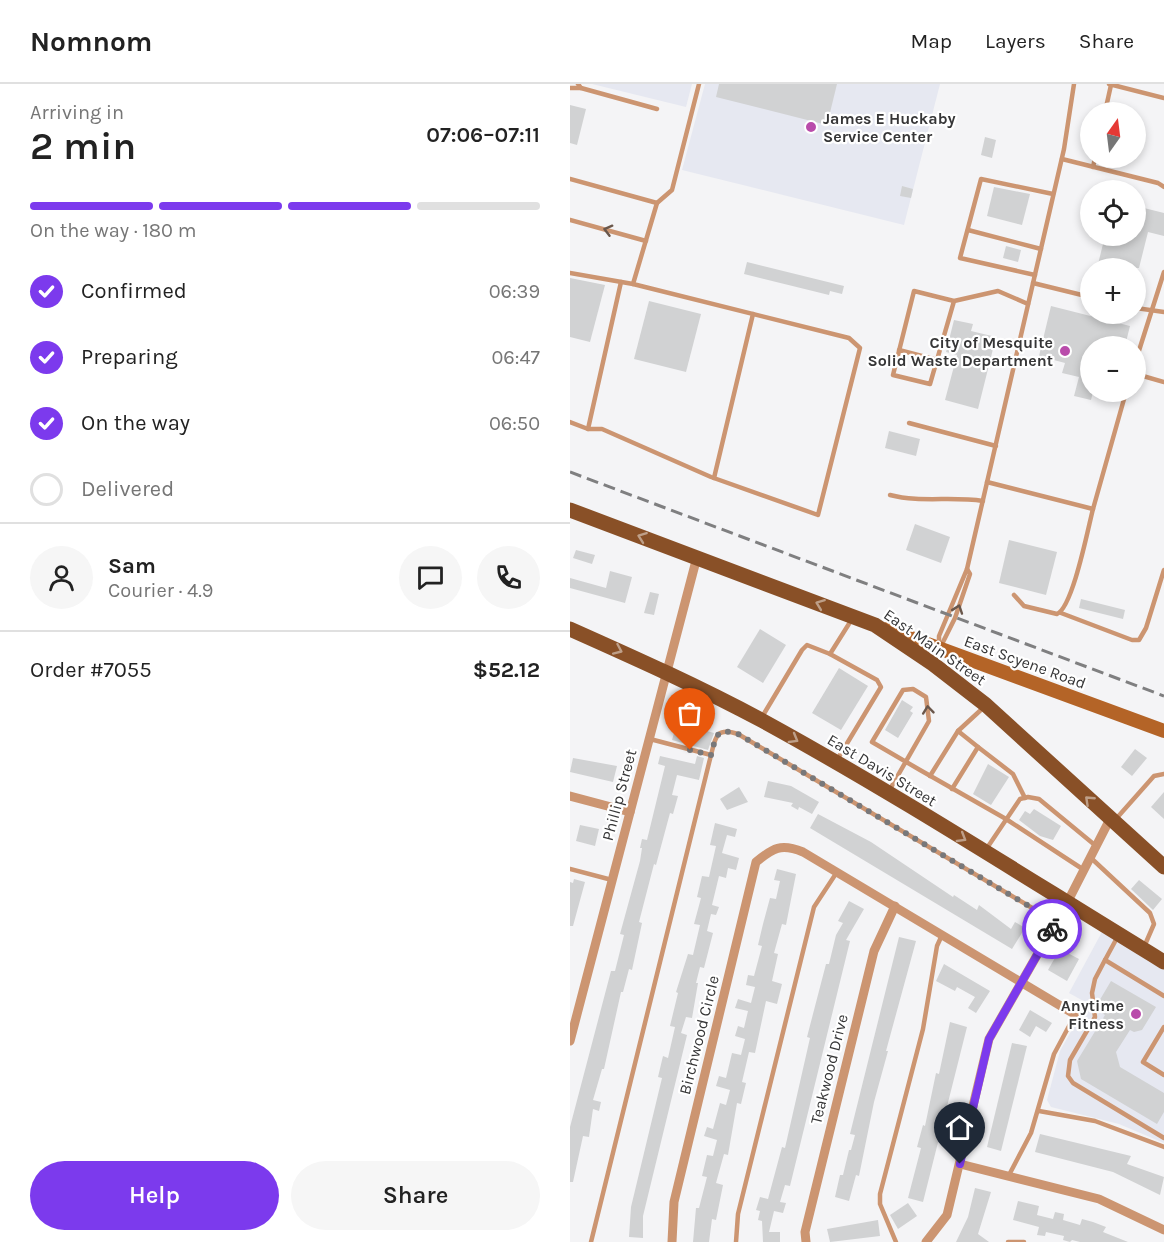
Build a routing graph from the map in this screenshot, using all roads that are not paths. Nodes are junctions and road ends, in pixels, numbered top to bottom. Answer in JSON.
{"nodes":[{"id":1,"x":699,"y":84,"type":"edge"},
{"id":2,"x":1074,"y":84,"type":"edge"},
{"id":3,"x":1110,"y":84,"type":"edge"},
{"id":4,"x":580,"y":86,"type":"edge"},
{"id":5,"x":570,"y":88,"type":"edge"},
{"id":6,"x":1164,"y":98,"type":"edge"},
{"id":7,"x":1107,"y":102,"type":"edge"},
{"id":8,"x":657,"y":109,"type":"dead end"},
{"id":9,"x":1062,"y":159,"type":"junction"},
{"id":10,"x":1080,"y":164,"type":"edge"},
{"id":11,"x":1097,"y":168,"type":"edge"},
{"id":12,"x":570,"y":179,"type":"edge"},
{"id":13,"x":1164,"y":188,"type":"edge"},
{"id":14,"x":1053,"y":194,"type":"junction"},
{"id":15,"x":657,"y":203,"type":"junction"},
{"id":16,"x":570,"y":220,"type":"edge"},
{"id":17,"x":968,"y":230,"type":"junction"},
{"id":18,"x":646,"y":241,"type":"junction"},
{"id":19,"x":1041,"y":249,"type":"junction"},
{"id":20,"x":1164,"y":272,"type":"edge"},
{"id":21,"x":570,"y":273,"type":"edge"},
{"id":22,"x":1035,"y":275,"type":"junction"},
{"id":23,"x":621,"y":282,"type":"junction"},
{"id":24,"x":1034,"y":283,"type":"junction"},
{"id":25,"x":633,"y":284,"type":"junction"},
{"id":26,"x":1080,"y":294,"type":"edge"},
{"id":27,"x":954,"y":301,"type":"junction"},
{"id":28,"x":1029,"y":304,"type":"junction"},
{"id":29,"x":1146,"y":310,"type":"edge"},
{"id":30,"x":1150,"y":311,"type":"junction"},
{"id":31,"x":1164,"y":312,"type":"edge"},
{"id":32,"x":753,"y":314,"type":"junction"},
{"id":33,"x":1143,"y":336,"type":"edge"},
{"id":34,"x":899,"y":350,"type":"junction"},
{"id":35,"x":937,"y":360,"type":"junction"},
{"id":36,"x":1146,"y":377,"type":"edge"},
{"id":37,"x":1164,"y":382,"type":"edge"},
{"id":38,"x":1123,"y":402,"type":"edge"},
{"id":39,"x":570,"y":422,"type":"edge"},
{"id":40,"x":909,"y":423,"type":"dead end"},
{"id":41,"x":588,"y":429,"type":"junction"},
{"id":42,"x":996,"y":446,"type":"junction"},
{"id":43,"x":714,"y":478,"type":"junction"},
{"id":44,"x":987,"y":482,"type":"junction"},
{"id":45,"x":890,"y":495,"type":"dead end"},
{"id":46,"x":983,"y":501,"type":"junction"},
{"id":47,"x":1093,"y":509,"type":"junction"},
{"id":48,"x":570,"y":510,"type":"edge"},
{"id":49,"x":697,"y":557,"type":"junction"},
{"id":50,"x":1164,"y":570,"type":"edge"},
{"id":51,"x":1014,"y":595,"type":"dead end"},
{"id":52,"x":1061,"y":613,"type":"junction"},
{"id":53,"x":853,"y":617,"type":"junction"},
{"id":54,"x":875,"y":625,"type":"junction"},
{"id":55,"x":570,"y":628,"type":"edge"},
{"id":56,"x":939,"y":648,"type":"junction"},
{"id":57,"x":830,"y":654,"type":"junction"},
{"id":58,"x":933,"y":664,"type":"junction"},
{"id":59,"x":666,"y":671,"type":"junction"},
{"id":60,"x":986,"y":705,"type":"junction"},
{"id":61,"x":760,"y":720,"type":"junction"},
{"id":62,"x":958,"y":731,"type":"junction"},
{"id":63,"x":1164,"y":731,"type":"edge"},
{"id":64,"x":650,"y":739,"type":"junction"},
{"id":65,"x":978,"y":747,"type":"junction"},
{"id":66,"x":711,"y":755,"type":"junction"},
{"id":67,"x":906,"y":762,"type":"junction"},
{"id":68,"x":836,"y":763,"type":"junction"},
{"id":69,"x":1164,"y":774,"type":"edge"},
{"id":70,"x":930,"y":776,"type":"junction"},
{"id":71,"x":952,"y":789,"type":"junction"},
{"id":72,"x":887,"y":794,"type":"junction"},
{"id":73,"x":570,"y":796,"type":"edge"},
{"id":74,"x":1025,"y":798,"type":"junction"},
{"id":75,"x":630,"y":812,"type":"junction"},
{"id":76,"x":1006,"y":819,"type":"junction"},
{"id":77,"x":1112,"y":821,"type":"junction"},
{"id":78,"x":1096,"y":846,"type":"junction"},
{"id":79,"x":985,"y":851,"type":"junction"},
{"id":80,"x":1090,"y":858,"type":"junction"},
{"id":81,"x":1164,"y":867,"type":"edge"},
{"id":82,"x":570,"y":869,"type":"edge"},
{"id":83,"x":1084,"y":870,"type":"junction"},
{"id":84,"x":837,"y":872,"type":"junction"},
{"id":85,"x":612,"y":880,"type":"junction"},
{"id":86,"x":1068,"y":901,"type":"junction"},
{"id":87,"x":895,"y":906,"type":"junction"},
{"id":88,"x":1056,"y":922,"type":"junction"},
{"id":89,"x":943,"y":934,"type":"junction"},
{"id":90,"x":1119,"y":934,"type":"junction"},
{"id":91,"x":1143,"y":949,"type":"junction"},
{"id":92,"x":1105,"y":960,"type":"junction"},
{"id":93,"x":1164,"y":962,"type":"edge"},
{"id":94,"x":1021,"y":981,"type":"junction"},
{"id":95,"x":1164,"y":996,"type":"edge"},
{"id":96,"x":1076,"y":1015,"type":"joint"},
{"id":97,"x":1164,"y":1027,"type":"edge"},
{"id":98,"x":570,"y":1041,"type":"edge"},
{"id":99,"x":1164,"y":1075,"type":"edge"},
{"id":100,"x":1039,"y":1111,"type":"junction"},
{"id":101,"x":1164,"y":1138,"type":"edge"},
{"id":102,"x":1164,"y":1147,"type":"edge"},
{"id":103,"x":960,"y":1164,"type":"junction"},
{"id":104,"x":1009,"y":1175,"type":"junction"},
{"id":105,"x":1164,"y":1230,"type":"edge"},
{"id":106,"x":591,"y":1242,"type":"edge"},
{"id":107,"x":672,"y":1242,"type":"edge"},
{"id":108,"x":736,"y":1242,"type":"edge"},
{"id":109,"x":806,"y":1242,"type":"edge"},
{"id":110,"x":896,"y":1242,"type":"edge"},
{"id":111,"x":926,"y":1242,"type":"edge"},
{"id":112,"x":1008,"y":1242,"type":"edge"},
{"id":113,"x":1024,"y":1242,"type":"edge"}],
"edges":[{"from":1,"to":15,"type":"lane"},
{"from":2,"to":9,"type":"lane"},
{"from":3,"to":6,"type":"lane"},
{"from":3,"to":7,"type":"lane"},
{"from":4,"to":5,"type":"lane"},
{"from":4,"to":8,"type":"lane"},
{"from":9,"to":10,"type":"lane"},
{"from":9,"to":14,"type":"lane"},
{"from":11,"to":13,"type":"lane"},
{"from":12,"to":15,"type":"lane"},
{"from":14,"to":17,"type":"lane"},
{"from":14,"to":19,"type":"lane"},
{"from":15,"to":18,"type":"lane"},
{"from":18,"to":16,"type":"lane","one_way":true},
{"from":17,"to":19,"type":"lane"},
{"from":17,"to":22,"type":"lane"},
{"from":18,"to":25,"type":"lane"},
{"from":19,"to":22,"type":"lane"},
{"from":20,"to":30,"type":"lane"},
{"from":21,"to":23,"type":"lane"},
{"from":22,"to":24,"type":"lane"},
{"from":23,"to":25,"type":"lane"},
{"from":23,"to":41,"type":"lane"},
{"from":24,"to":26,"type":"lane"},
{"from":24,"to":28,"type":"lane"},
{"from":25,"to":32,"type":"lane"},
{"from":27,"to":28,"type":"lane"},
{"from":27,"to":34,"type":"lane"},
{"from":27,"to":35,"type":"lane"},
{"from":28,"to":42,"type":"lane"},
{"from":29,"to":30,"type":"lane"},
{"from":30,"to":31,"type":"lane"},
{"from":30,"to":33,"type":"lane"},
{"from":32,"to":43,"type":"lane"},
{"from":32,"to":43,"type":"lane"},
{"from":34,"to":35,"type":"lane"},
{"from":34,"to":35,"type":"lane"},
{"from":36,"to":37,"type":"lane"},
{"from":38,"to":47,"type":"lane"},
{"from":39,"to":41,"type":"lane"},
{"from":40,"to":42,"type":"lane"},
{"from":41,"to":43,"type":"lane"},
{"from":42,"to":44,"type":"lane"},
{"from":44,"to":46,"type":"lane"},
{"from":44,"to":47,"type":"lane"},
{"from":45,"to":46,"type":"lane"},
{"from":46,"to":56,"type":"lane"},
{"from":47,"to":52,"type":"lane"},
{"from":49,"to":48,"type":"main road","name":"East Main Street","one_way":true},
{"from":53,"to":49,"type":"main road","name":"East Main Street","one_way":true},
{"from":49,"to":59,"type":"street","name":"Phillip Street"},
{"from":50,"to":52,"type":"lane"},
{"from":51,"to":52,"type":"lane"},
{"from":53,"to":54,"type":"main road","name":"East Main Street"},
{"from":53,"to":57,"type":"lane"},
{"from":54,"to":56,"type":"street","name":"East Scyene Road"},
{"from":54,"to":58,"type":"main road","name":"East Main Street"},
{"from":55,"to":59,"type":"main road","name":"East Davis Street","one_way":true},
{"from":56,"to":58,"type":"lane"},
{"from":56,"to":63,"type":"street","name":"East Scyene Road"},
{"from":57,"to":61,"type":"lane"},
{"from":57,"to":68,"type":"lane"},
{"from":58,"to":60,"type":"main road","name":"East Main Street"},
{"from":59,"to":61,"type":"main road","name":"East Davis Street"},
{"from":59,"to":64,"type":"street","name":"Phillip Street"},
{"from":60,"to":62,"type":"lane"},
{"from":77,"to":60,"type":"main road","name":"East Main Street","one_way":true},
{"from":61,"to":68,"type":"main road","name":"East Davis Street","one_way":true},
{"from":62,"to":65,"type":"lane"},
{"from":62,"to":70,"type":"lane"},
{"from":64,"to":66,"type":"lane"},
{"from":64,"to":75,"type":"street","name":"Phillip Street"},
{"from":65,"to":71,"type":"lane"},
{"from":65,"to":74,"type":"lane"},
{"from":66,"to":88,"type":"lane"},
{"from":66,"to":106,"type":"lane"},
{"from":67,"to":67,"type":"lane","one_way":true},
{"from":67,"to":70,"type":"lane"},
{"from":67,"to":72,"type":"lane"},
{"from":68,"to":72,"type":"main road","name":"East Davis Street"},
{"from":69,"to":77,"type":"lane"},
{"from":70,"to":71,"type":"lane"},
{"from":71,"to":76,"type":"lane"},
{"from":72,"to":79,"type":"main road","name":"East Davis Street","one_way":true},
{"from":73,"to":75,"type":"street"},
{"from":74,"to":76,"type":"lane"},
{"from":74,"to":78,"type":"lane"},
{"from":75,"to":85,"type":"street","name":"Phillip Street"},
{"from":76,"to":79,"type":"lane"},
{"from":76,"to":83,"type":"lane"},
{"from":77,"to":78,"type":"street"},
{"from":77,"to":81,"type":"main road","name":"East Main Street"},
{"from":78,"to":80,"type":"street"},
{"from":79,"to":86,"type":"main road","name":"East Davis Street"},
{"from":80,"to":83,"type":"street"},
{"from":80,"to":91,"type":"lane"},
{"from":82,"to":85,"type":"lane"},
{"from":83,"to":86,"type":"street"},
{"from":84,"to":87,"type":"street"},
{"from":84,"to":107,"type":"street","name":"Birchwood Circle"},
{"from":84,"to":108,"type":"lane"},
{"from":85,"to":98,"type":"street","name":"Phillip Street"},
{"from":86,"to":88,"type":"street"},
{"from":86,"to":90,"type":"main road","name":"East Davis Street"},
{"from":87,"to":89,"type":"street"},
{"from":87,"to":109,"type":"street","name":"Teakwood Drive"},
{"from":88,"to":94,"type":"street"},
{"from":89,"to":94,"type":"street"},
{"from":89,"to":110,"type":"lane"},
{"from":90,"to":91,"type":"main road","name":"East Davis Street"},
{"from":90,"to":92,"type":"lane"},
{"from":91,"to":93,"type":"main road","name":"East Davis Street"},
{"from":92,"to":95,"type":"lane"},
{"from":92,"to":101,"type":"lane"},
{"from":94,"to":96,"type":"street"},
{"from":94,"to":103,"type":"street"},
{"from":96,"to":100,"type":"lane"},
{"from":97,"to":99,"type":"lane"},
{"from":100,"to":102,"type":"lane"},
{"from":100,"to":104,"type":"lane"},
{"from":103,"to":104,"type":"street"},
{"from":103,"to":111,"type":"street"},
{"from":104,"to":105,"type":"street"},
{"from":112,"to":113,"type":"lane"}]}
